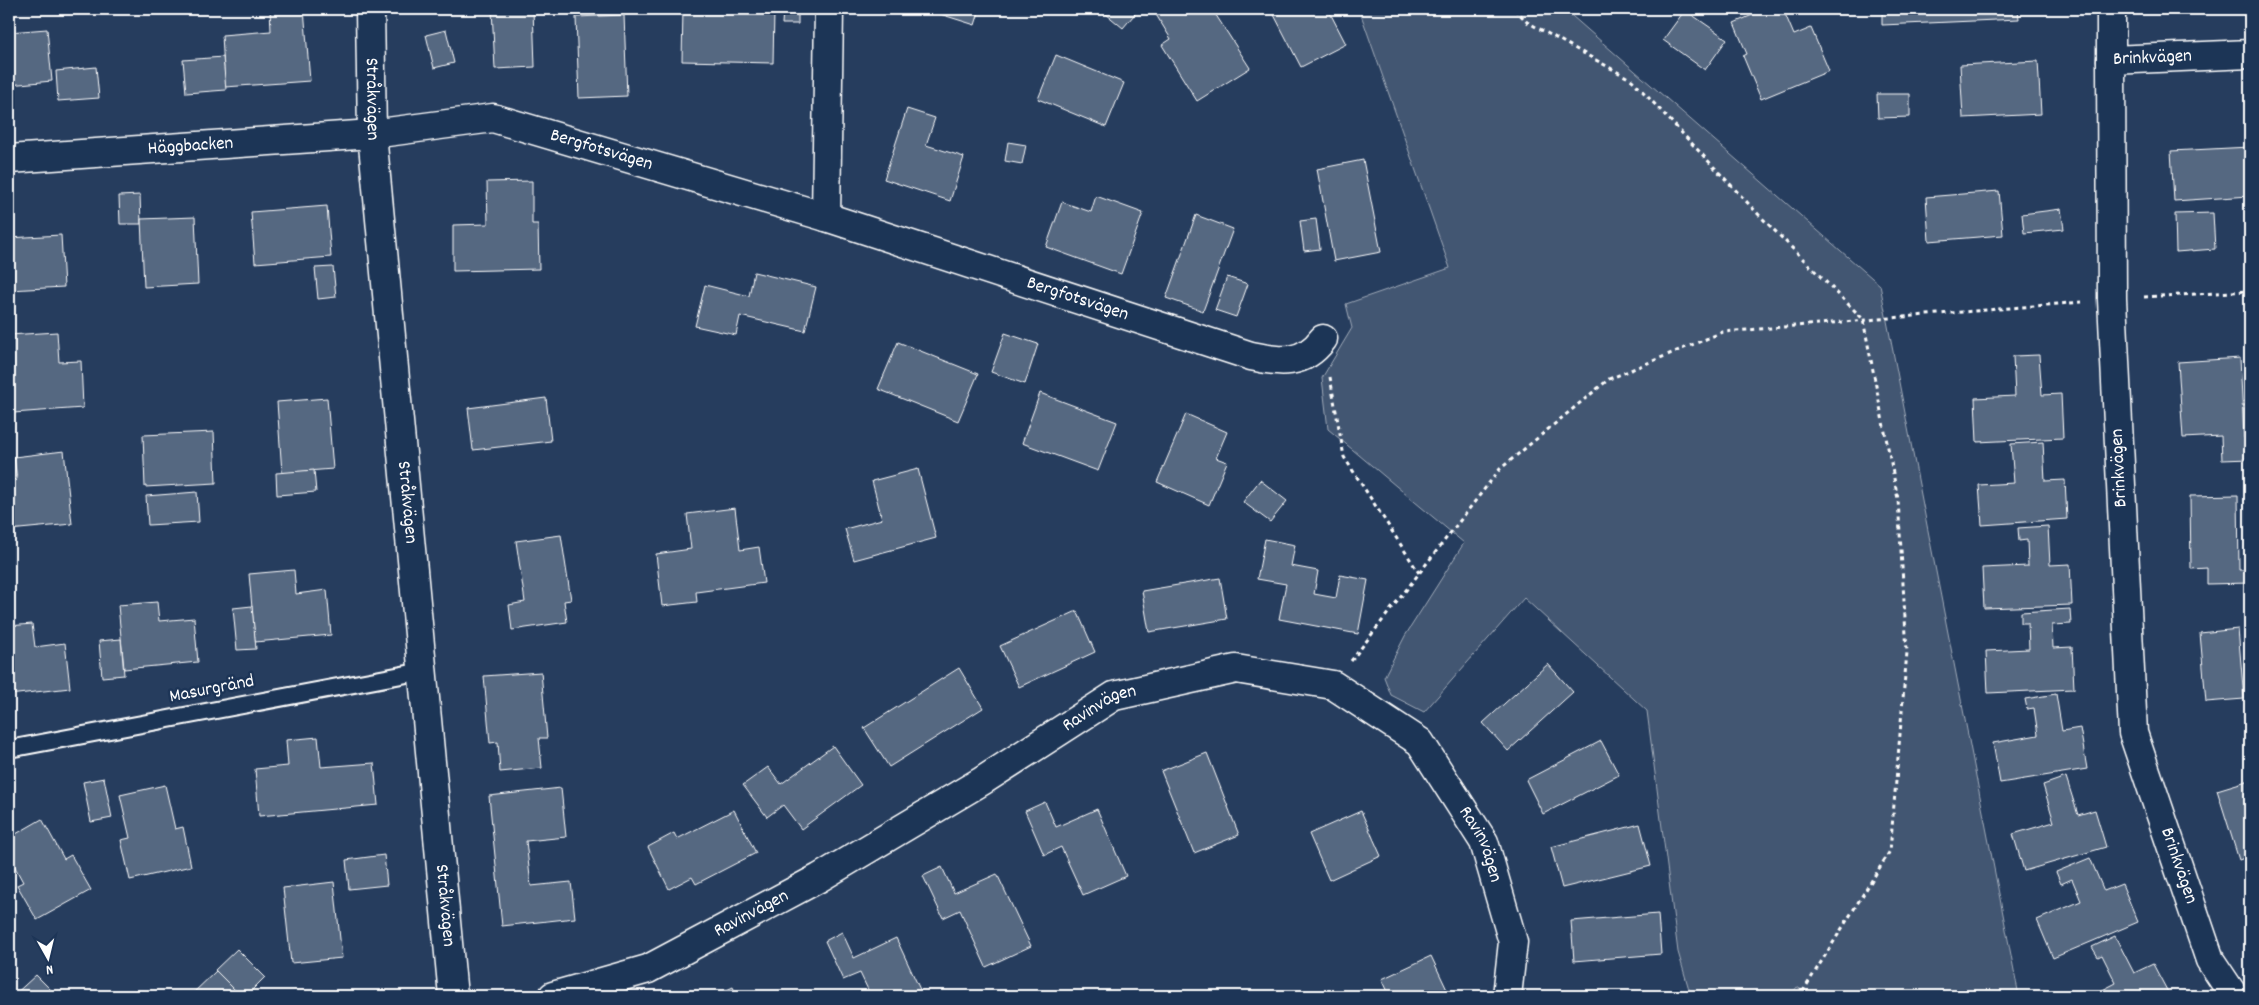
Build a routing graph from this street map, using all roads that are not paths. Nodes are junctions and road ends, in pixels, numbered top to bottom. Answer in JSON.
{"nodes":[{"id":1,"x":370,"y":9,"type":"edge"},
{"id":2,"x":829,"y":9,"type":"edge"},
{"id":3,"x":2111,"y":9,"type":"edge"},
{"id":4,"x":2250,"y":54,"type":"edge"},
{"id":5,"x":2111,"y":60,"type":"junction"},
{"id":6,"x":372,"y":134,"type":"junction"},
{"id":7,"x":9,"y":159,"type":"edge"},
{"id":8,"x":826,"y":216,"type":"junction"},
{"id":9,"x":1323,"y":338,"type":"road end"},
{"id":10,"x":424,"y":671,"type":"junction"},
{"id":11,"x":9,"y":749,"type":"edge"},
{"id":12,"x":453,"y":996,"type":"edge"},
{"id":13,"x":553,"y":996,"type":"edge"},
{"id":14,"x":1507,"y":996,"type":"edge"},
{"id":15,"x":2234,"y":996,"type":"edge"}],
"edges":[{"from":1,"to":6,"type":"street","name":"Stråkvägen"},
{"from":2,"to":8,"type":"street"},
{"from":3,"to":5,"type":"street"},
{"from":4,"to":5,"type":"street","name":"Brinkvägen"},
{"from":5,"to":15,"type":"street","name":"Brinkvägen"},
{"from":6,"to":7,"type":"street","name":"Häggbacken"},
{"from":6,"to":8,"type":"street","name":"Bergfotsvägen"},
{"from":6,"to":10,"type":"street","name":"Stråkvägen"},
{"from":8,"to":9,"type":"street","name":"Bergfotsvägen"},
{"from":10,"to":11,"type":"lane","name":"Masurgränd"},
{"from":10,"to":12,"type":"street","name":"Stråkvägen"},
{"from":13,"to":14,"type":"street","name":"Ravinvägen"}]}
